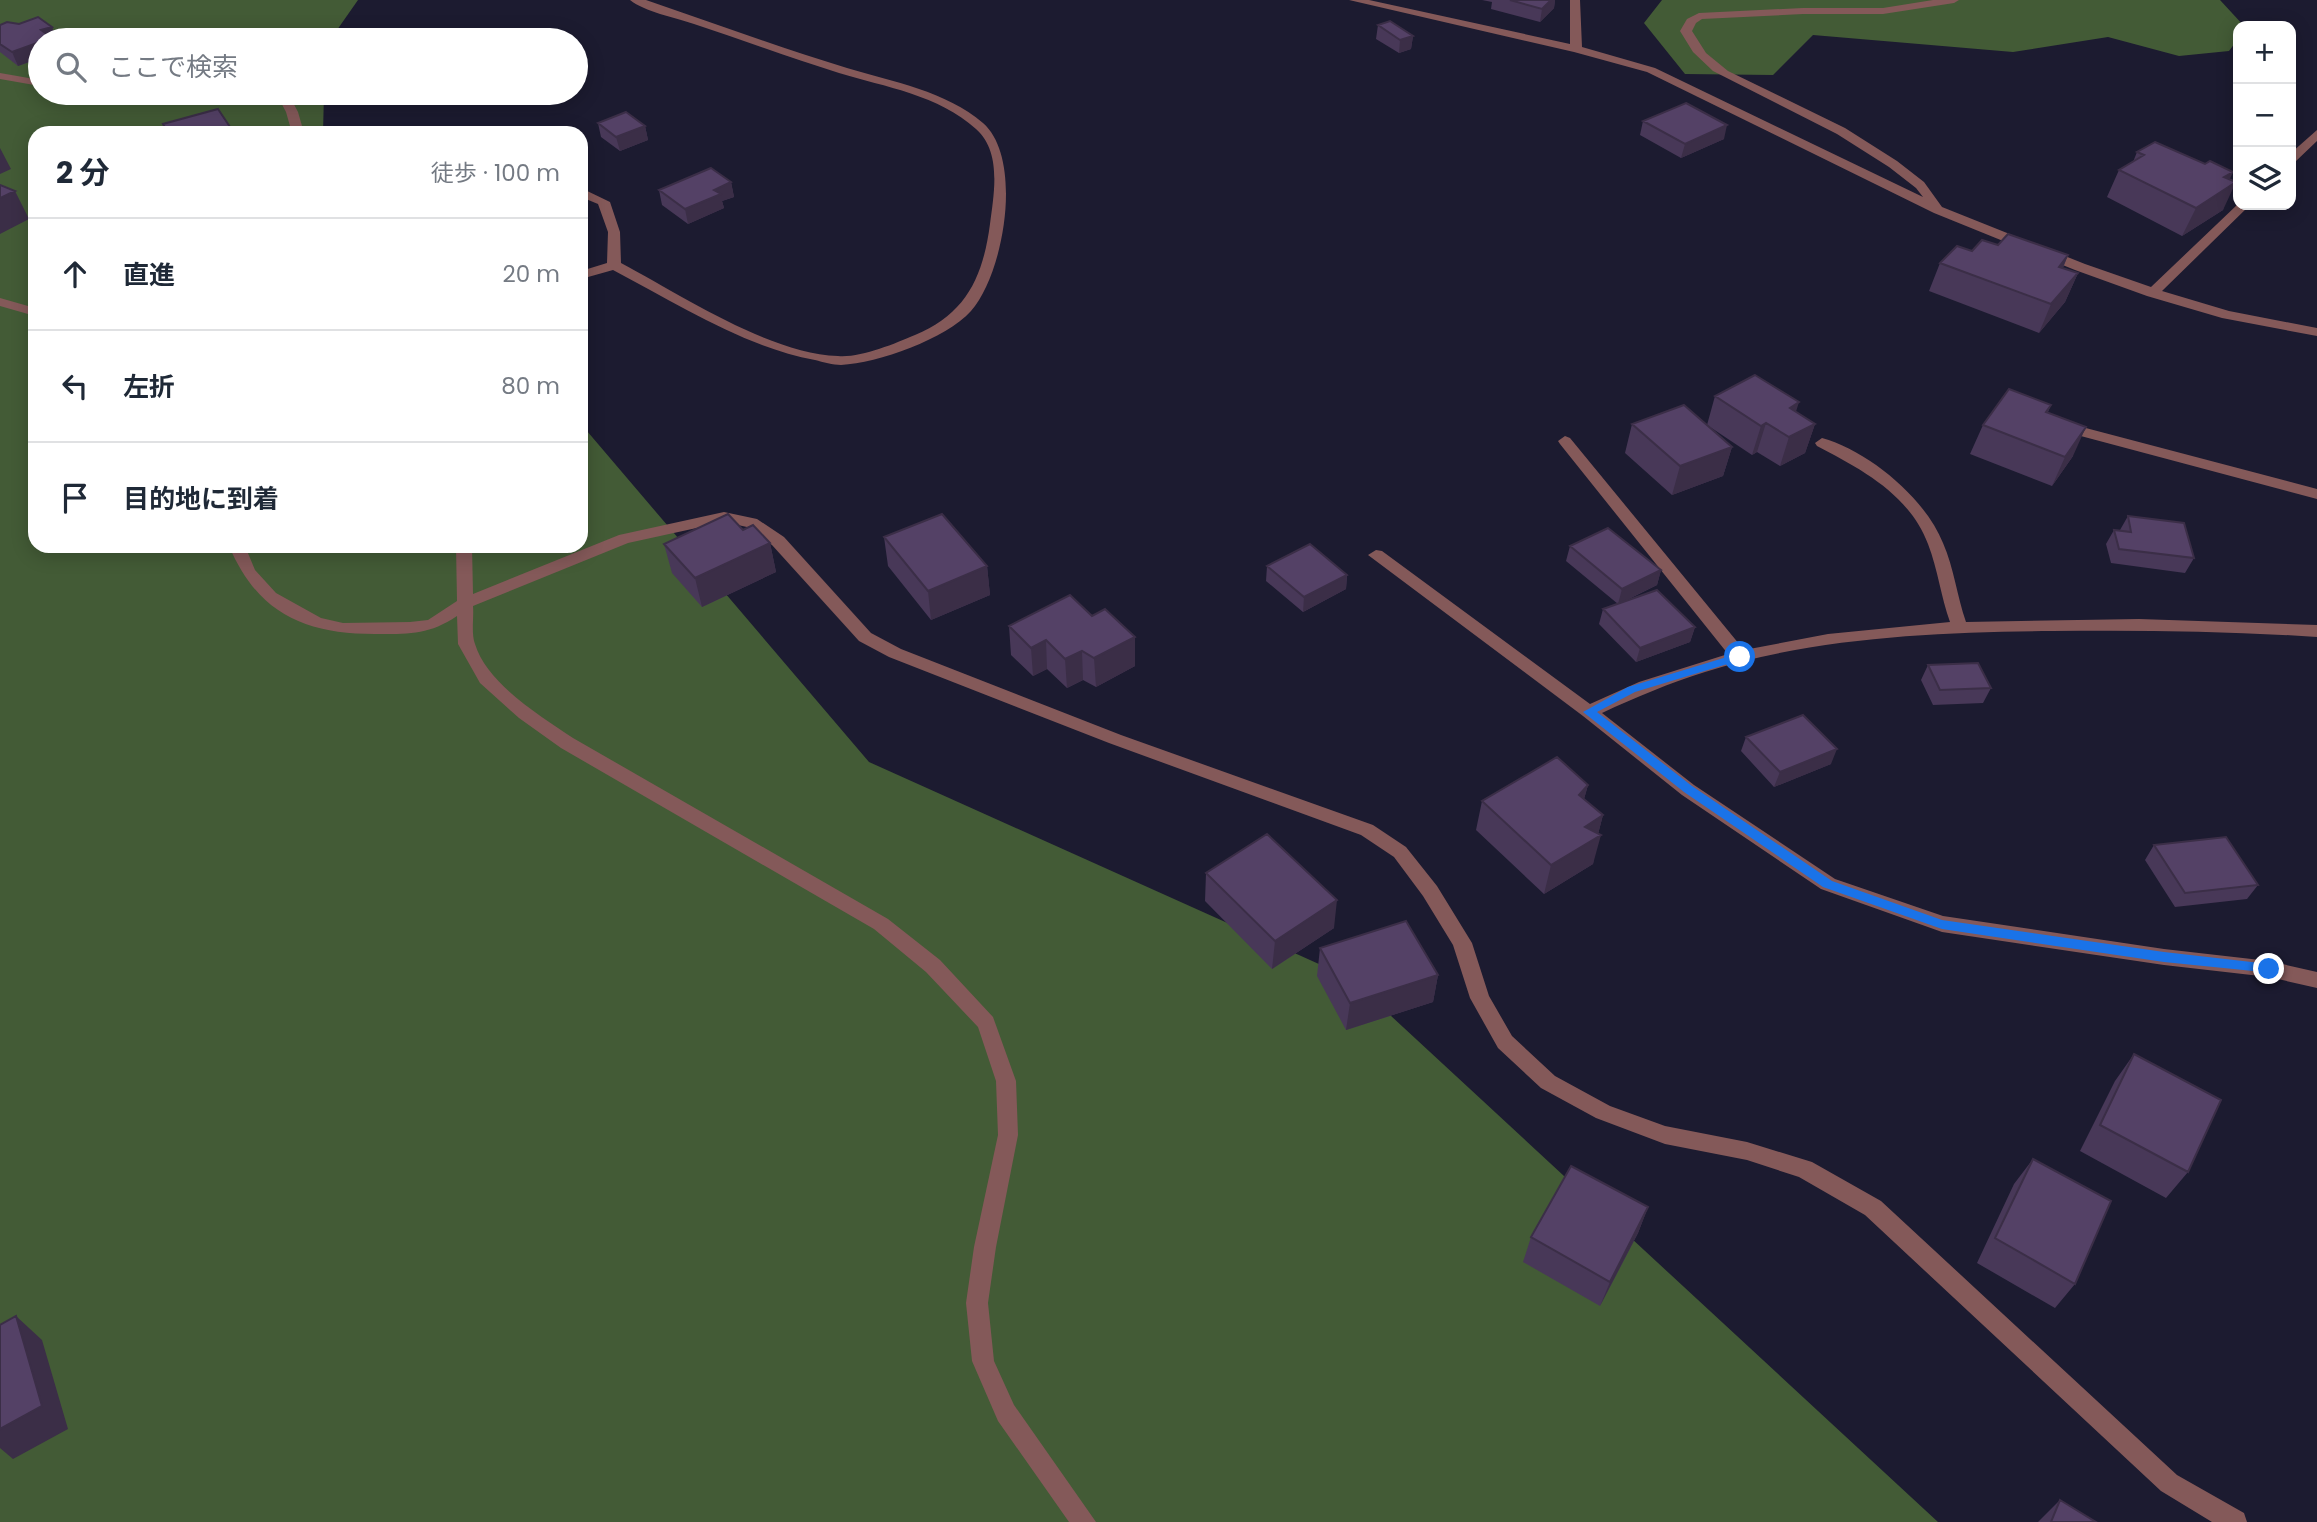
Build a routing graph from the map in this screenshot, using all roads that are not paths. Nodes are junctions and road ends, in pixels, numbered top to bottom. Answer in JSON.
{"nodes":[{"id":1,"x":635,"y":0,"type":"edge"},
{"id":2,"x":1354,"y":0,"type":"edge"},
{"id":3,"x":1575,"y":0,"type":"edge"},
{"id":4,"x":1954,"y":0,"type":"edge"},
{"id":5,"x":1576,"y":48,"type":"junction"},
{"id":6,"x":0,"y":76,"type":"edge"},
{"id":7,"x":28,"y":81,"type":"edge"},
{"id":8,"x":288,"y":105,"type":"edge"},
{"id":9,"x":296,"y":126,"type":"edge"},
{"id":10,"x":2317,"y":134,"type":"edge"},
{"id":11,"x":2296,"y":154,"type":"edge"},
{"id":12,"x":588,"y":193,"type":"edge"},
{"id":13,"x":1938,"y":210,"type":"junction"},
{"id":14,"x":2239,"y":210,"type":"edge"},
{"id":15,"x":614,"y":265,"type":"junction"},
{"id":16,"x":588,"y":273,"type":"edge"},
{"id":17,"x":2152,"y":293,"type":"junction"},
{"id":18,"x":0,"y":302,"type":"edge"},
{"id":19,"x":28,"y":310,"type":"edge"},
{"id":20,"x":2317,"y":332,"type":"edge"},
{"id":21,"x":2082,"y":432,"type":"edge"},
{"id":22,"x":1566,"y":441,"type":"dead end"},
{"id":23,"x":1822,"y":443,"type":"dead end"},
{"id":24,"x":2317,"y":494,"type":"edge"},
{"id":25,"x":240,"y":553,"type":"edge"},
{"id":26,"x":464,"y":553,"type":"edge"},
{"id":27,"x":1376,"y":555,"type":"dead end"},
{"id":28,"x":466,"y":603,"type":"junction"},
{"id":29,"x":1961,"y":628,"type":"junction"},
{"id":30,"x":2317,"y":631,"type":"edge"},
{"id":31,"x":1740,"y":657,"type":"junction"},
{"id":32,"x":1588,"y":712,"type":"junction"},
{"id":33,"x":2317,"y":980,"type":"edge"},
{"id":34,"x":1084,"y":1522,"type":"edge"},
{"id":35,"x":2235,"y":1522,"type":"edge"}],
"edges":[{"from":1,"to":15,"type":"street"},
{"from":2,"to":5,"type":"street"},
{"from":3,"to":5,"type":"street"},
{"from":4,"to":13,"type":"street"},
{"from":5,"to":13,"type":"street"},
{"from":6,"to":7,"type":"street"},
{"from":8,"to":9,"type":"street"},
{"from":10,"to":11,"type":"street"},
{"from":12,"to":15,"type":"street"},
{"from":13,"to":17,"type":"street"},
{"from":14,"to":17,"type":"street"},
{"from":15,"to":16,"type":"street"},
{"from":17,"to":20,"type":"street"},
{"from":18,"to":19,"type":"street"},
{"from":21,"to":24,"type":"street"},
{"from":22,"to":31,"type":"street"},
{"from":23,"to":29,"type":"street"},
{"from":25,"to":28,"type":"street"},
{"from":26,"to":28,"type":"street"},
{"from":27,"to":32,"type":"street"},
{"from":28,"to":34,"type":"street"},
{"from":28,"to":35,"type":"street"},
{"from":29,"to":30,"type":"street"},
{"from":29,"to":31,"type":"street"},
{"from":31,"to":32,"type":"street"},
{"from":32,"to":33,"type":"street"}]}
